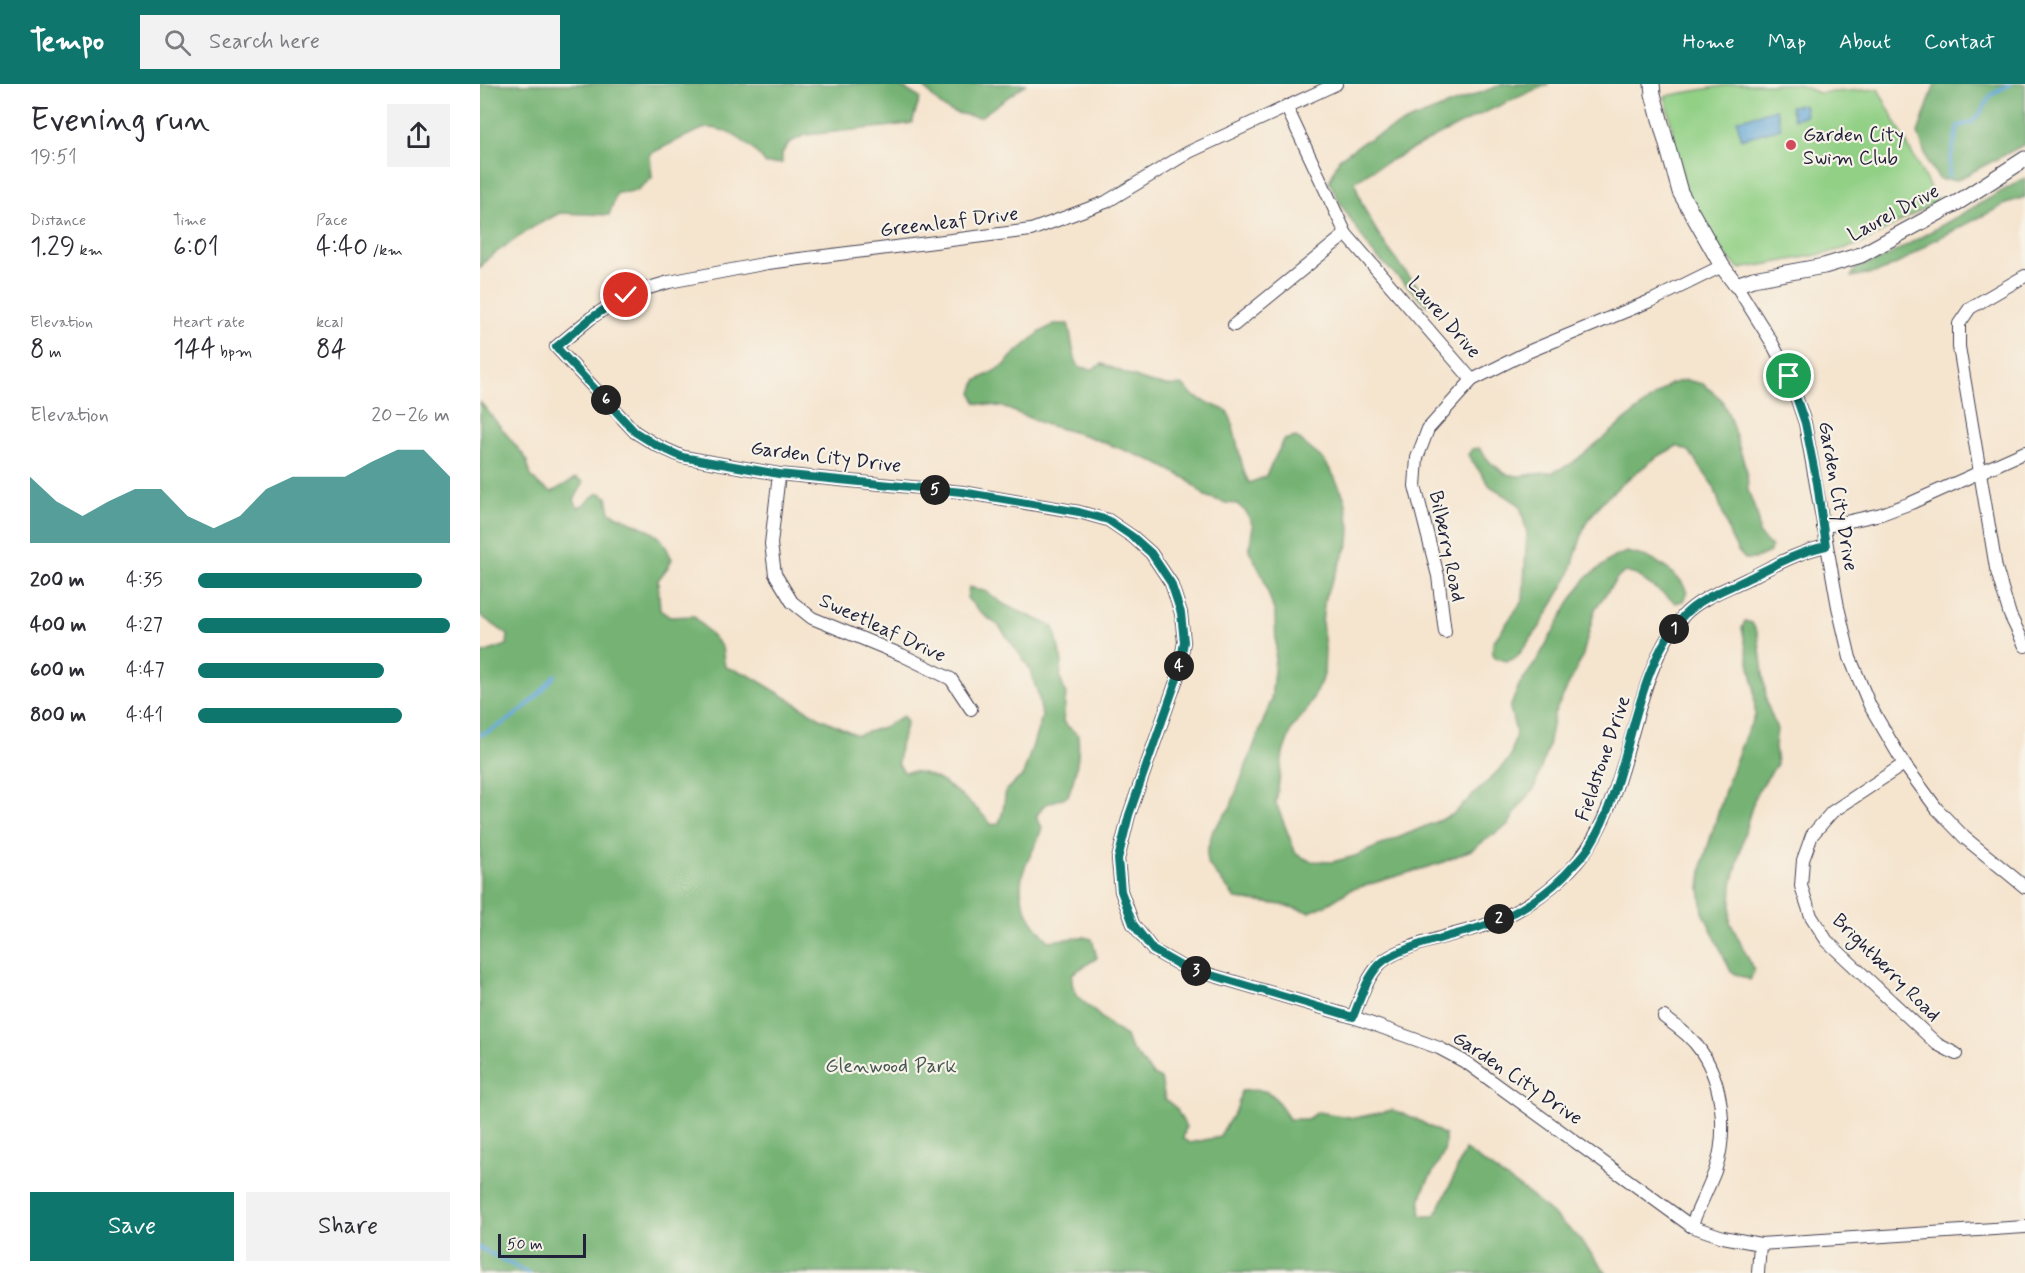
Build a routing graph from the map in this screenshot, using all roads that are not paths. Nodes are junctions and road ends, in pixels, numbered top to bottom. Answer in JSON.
{"nodes":[{"id":1,"x":1336,"y":84,"type":"edge"},
{"id":2,"x":1652,"y":84,"type":"edge"},
{"id":3,"x":1286,"y":106,"type":"junction"},
{"id":4,"x":2025,"y":159,"type":"edge"},
{"id":5,"x":1346,"y":234,"type":"junction"},
{"id":6,"x":1722,"y":266,"type":"junction"},
{"id":7,"x":2025,"y":276,"type":"edge"},
{"id":8,"x":1736,"y":285,"type":"junction"},
{"id":9,"x":1234,"y":325,"type":"dead end"},
{"id":10,"x":556,"y":347,"type":"joint"},
{"id":11,"x":1472,"y":380,"type":"junction"},
{"id":12,"x":2025,"y":452,"type":"edge"},
{"id":13,"x":1980,"y":472,"type":"junction"},
{"id":14,"x":779,"y":474,"type":"junction"},
{"id":15,"x":1823,"y":527,"type":"junction"},
{"id":16,"x":1826,"y":546,"type":"junction"},
{"id":17,"x":1445,"y":632,"type":"dead end"},
{"id":18,"x":2025,"y":646,"type":"edge"},
{"id":19,"x":971,"y":709,"type":"dead end"},
{"id":20,"x":1904,"y":764,"type":"junction"},
{"id":21,"x":2025,"y":887,"type":"edge"},
{"id":22,"x":1353,"y":1017,"type":"junction"},
{"id":23,"x":1664,"y":1017,"type":"dead end"},
{"id":24,"x":1956,"y":1054,"type":"dead end"},
{"id":25,"x":1691,"y":1226,"type":"junction"},
{"id":26,"x":2025,"y":1227,"type":"edge"},
{"id":27,"x":1760,"y":1245,"type":"junction"},
{"id":28,"x":1758,"y":1273,"type":"edge"}],
"edges":[{"from":1,"to":3,"type":"street","name":"Greenleaf Drive"},
{"from":2,"to":6,"type":"street","name":"Garden City Drive"},
{"from":3,"to":5,"type":"street","name":"Laurel Drive"},
{"from":3,"to":10,"type":"street","name":"Greenleaf Drive"},
{"from":4,"to":8,"type":"street","name":"Laurel Drive"},
{"from":5,"to":9,"type":"street"},
{"from":5,"to":11,"type":"street","name":"Laurel Drive"},
{"from":6,"to":8,"type":"street","name":"Garden City Drive"},
{"from":6,"to":11,"type":"street","name":"Laurel Drive"},
{"from":7,"to":13,"type":"street"},
{"from":8,"to":15,"type":"street","name":"Garden City Drive"},
{"from":10,"to":14,"type":"street","name":"Garden City Drive"},
{"from":11,"to":17,"type":"street","name":"Bilberry Road"},
{"from":12,"to":13,"type":"street"},
{"from":13,"to":15,"type":"street"},
{"from":13,"to":18,"type":"street"},
{"from":14,"to":19,"type":"street","name":"Sweetleaf Drive"},
{"from":14,"to":22,"type":"street","name":"Garden City Drive"},
{"from":15,"to":16,"type":"street","name":"Garden City Drive"},
{"from":16,"to":20,"type":"street","name":"Garden City Drive"},
{"from":16,"to":22,"type":"street","name":"Fieldstone Drive"},
{"from":20,"to":21,"type":"street","name":"Garden City Drive"},
{"from":20,"to":24,"type":"street","name":"Brightberry Road"},
{"from":22,"to":25,"type":"street","name":"Garden City Drive"},
{"from":23,"to":25,"type":"street"},
{"from":25,"to":27,"type":"street","name":"Garden City Drive"},
{"from":26,"to":27,"type":"street","name":"Garden City Drive"},
{"from":27,"to":28,"type":"street"}]}
